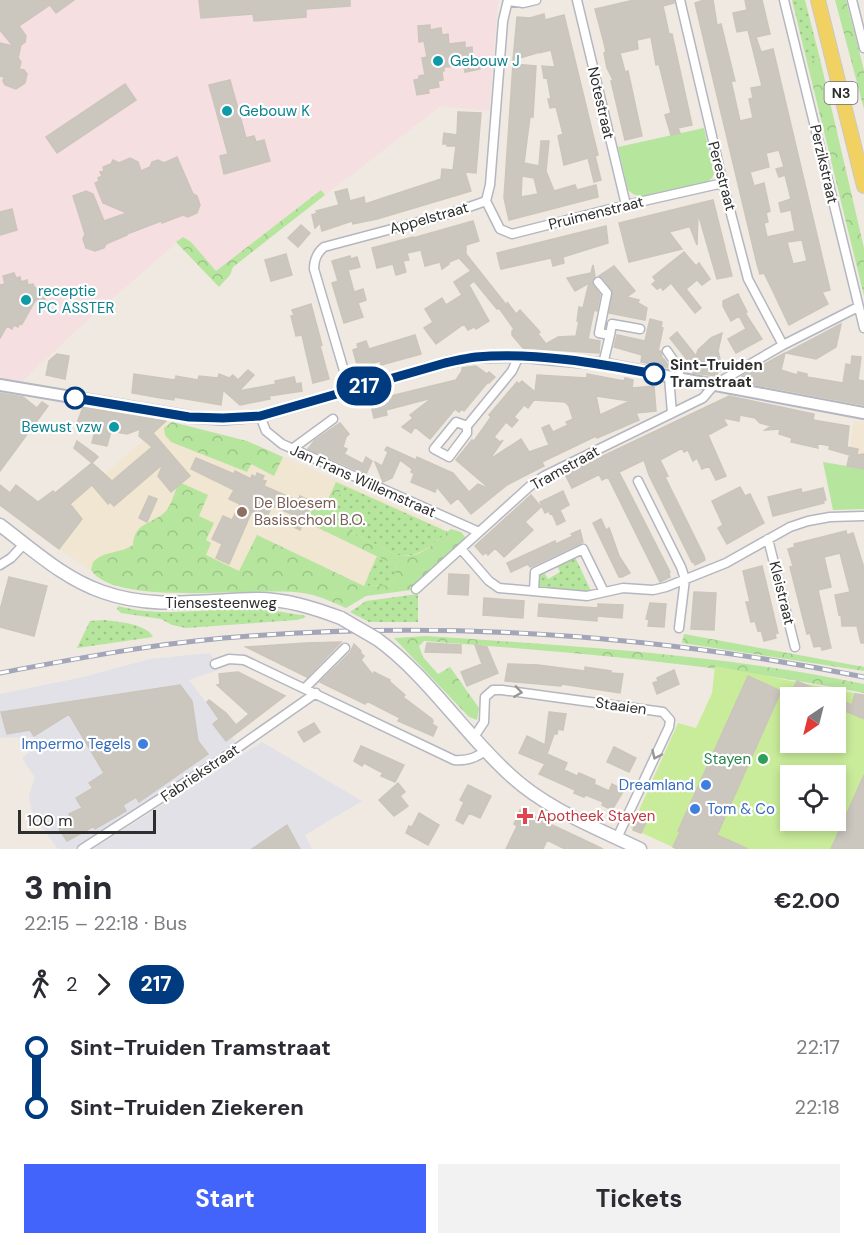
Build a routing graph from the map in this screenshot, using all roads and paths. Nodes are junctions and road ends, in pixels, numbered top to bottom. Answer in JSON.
{"nodes":[{"id":1,"x":536,"y":0,"type":"edge"},
{"id":2,"x":577,"y":0,"type":"edge"},
{"id":3,"x":680,"y":0,"type":"edge"},
{"id":4,"x":784,"y":0,"type":"edge"},
{"id":5,"x":818,"y":0,"type":"edge"},
{"id":6,"x":852,"y":0,"type":"edge"},
{"id":7,"x":508,"y":1,"type":"edge"},
{"id":8,"x":864,"y":48,"type":"edge"},
{"id":9,"x":723,"y":183,"type":"junction"},
{"id":10,"x":864,"y":186,"type":"edge"},
{"id":11,"x":486,"y":201,"type":"junction"},
{"id":12,"x":626,"y":205,"type":"junction"},
{"id":13,"x":598,"y":282,"type":"dead end"},
{"id":14,"x":858,"y":307,"type":"junction"},
{"id":15,"x":864,"y":328,"type":"edge"},
{"id":16,"x":640,"y":329,"type":"dead end"},
{"id":17,"x":610,"y":335,"type":"junction"},
{"id":18,"x":783,"y":345,"type":"junction"},
{"id":19,"x":667,"y":351,"type":"dead end"},
{"id":20,"x":519,"y":356,"type":"junction"},
{"id":21,"x":603,"y":364,"type":"junction"},
{"id":22,"x":674,"y":378,"type":"junction"},
{"id":23,"x":714,"y":385,"type":"junction"},
{"id":24,"x":0,"y":386,"type":"edge"},
{"id":25,"x":350,"y":391,"type":"junction"},
{"id":26,"x":672,"y":413,"type":"junction"},
{"id":27,"x":864,"y":413,"type":"edge"},
{"id":28,"x":260,"y":416,"type":"junction"},
{"id":29,"x":333,"y":419,"type":"dead end"},
{"id":30,"x":467,"y":426,"type":"dead end"},
{"id":31,"x":292,"y":449,"type":"junction"},
{"id":32,"x":638,"y":480,"type":"dead end"},
{"id":33,"x":864,"y":516,"type":"edge"},
{"id":34,"x":0,"y":525,"type":"edge"},
{"id":35,"x":478,"y":532,"type":"junction"},
{"id":36,"x":768,"y":539,"type":"junction"},
{"id":37,"x":25,"y":543,"type":"junction"},
{"id":38,"x":462,"y":549,"type":"junction"},
{"id":39,"x":0,"y":565,"type":"edge"},
{"id":40,"x":685,"y":579,"type":"junction"},
{"id":41,"x":416,"y":589,"type":"dead end"},
{"id":42,"x":534,"y":591,"type":"junction"},
{"id":43,"x":604,"y":592,"type":"junction"},
{"id":44,"x":679,"y":628,"type":"dead end"},
{"id":45,"x":795,"y":647,"type":"dead end"},
{"id":46,"x":345,"y":648,"type":"dead end"},
{"id":47,"x":215,"y":664,"type":"dead end"},
{"id":48,"x":305,"y":688,"type":"junction"},
{"id":49,"x":316,"y":693,"type":"junction"},
{"id":50,"x":474,"y":737,"type":"junction"},
{"id":51,"x":486,"y":750,"type":"junction"},
{"id":52,"x":617,"y":838,"type":"junction"},
{"id":53,"x":82,"y":849,"type":"edge"},
{"id":54,"x":640,"y":849,"type":"edge"}],
"edges":[{"from":1,"to":7,"type":"street"},
{"from":2,"to":12,"type":"street","name":"Notestraat"},
{"from":3,"to":9,"type":"street","name":"Perestraat"},
{"from":4,"to":14,"type":"street","name":"Perzikstraat"},
{"from":5,"to":10,"type":"main road","number":"N3"},
{"from":6,"to":8,"type":"street"},
{"from":7,"to":11,"type":"street","name":"Appelstraat"},
{"from":9,"to":12,"type":"street","name":"Pruimenstraat"},
{"from":9,"to":18,"type":"street","name":"Perestraat"},
{"from":11,"to":12,"type":"street","name":"Pruimenstraat"},
{"from":11,"to":25,"type":"street","name":"Appelstraat"},
{"from":13,"to":17,"type":"street"},
{"from":14,"to":15,"type":"street","name":"Perzikstraat"},
{"from":14,"to":18,"type":"street","name":"Tramstraat"},
{"from":16,"to":17,"type":"street"},
{"from":17,"to":21,"type":"street"},
{"from":18,"to":23,"type":"street","name":"Tramstraat"},
{"from":19,"to":22,"type":"street"},
{"from":20,"to":21,"type":"street"},
{"from":20,"to":25,"type":"street"},
{"from":20,"to":30,"type":"street"},
{"from":21,"to":22,"type":"street"},
{"from":22,"to":23,"type":"street"},
{"from":22,"to":26,"type":"street"},
{"from":23,"to":26,"type":"street","name":"Tramstraat"},
{"from":23,"to":27,"type":"street"},
{"from":24,"to":28,"type":"street"},
{"from":25,"to":28,"type":"street"},
{"from":26,"to":35,"type":"street","name":"Tramstraat"},
{"from":28,"to":31,"type":"street","name":"Jan Frans Willemstraat"},
{"from":29,"to":31,"type":"street"},
{"from":31,"to":35,"type":"street","name":"Jan Frans Willemstraat"},
{"from":32,"to":40,"type":"street"},
{"from":33,"to":36,"type":"street"},
{"from":34,"to":37,"type":"main road","name":"Tiensesteenweg"},
{"from":35,"to":38,"type":"street","name":"Tramstraat"},
{"from":36,"to":40,"type":"street"},
{"from":36,"to":45,"type":"street","name":"Kleistraat"},
{"from":37,"to":39,"type":"street"},
{"from":37,"to":50,"type":"main road","name":"Tiensesteenweg","bridge":true},
{"from":38,"to":41,"type":"street","name":"Tramstraat"},
{"from":38,"to":42,"type":"street"},
{"from":40,"to":43,"type":"street"},
{"from":40,"to":44,"type":"street"},
{"from":42,"to":43,"type":"street"},
{"from":42,"to":43,"type":"street"},
{"from":46,"to":48,"type":"street"},
{"from":47,"to":48,"type":"street"},
{"from":48,"to":49,"type":"street"},
{"from":49,"to":51,"type":"street"},
{"from":49,"to":53,"type":"street","name":"Fabriekstraat"},
{"from":50,"to":51,"type":"main road","name":"Tiensesteenweg"},
{"from":50,"to":52,"type":"street","name":"Staaien","one_way":true},
{"from":51,"to":52,"type":"main road","name":"Tiensesteenweg"},
{"from":52,"to":54,"type":"main road","name":"Tiensesteenweg"}]}
